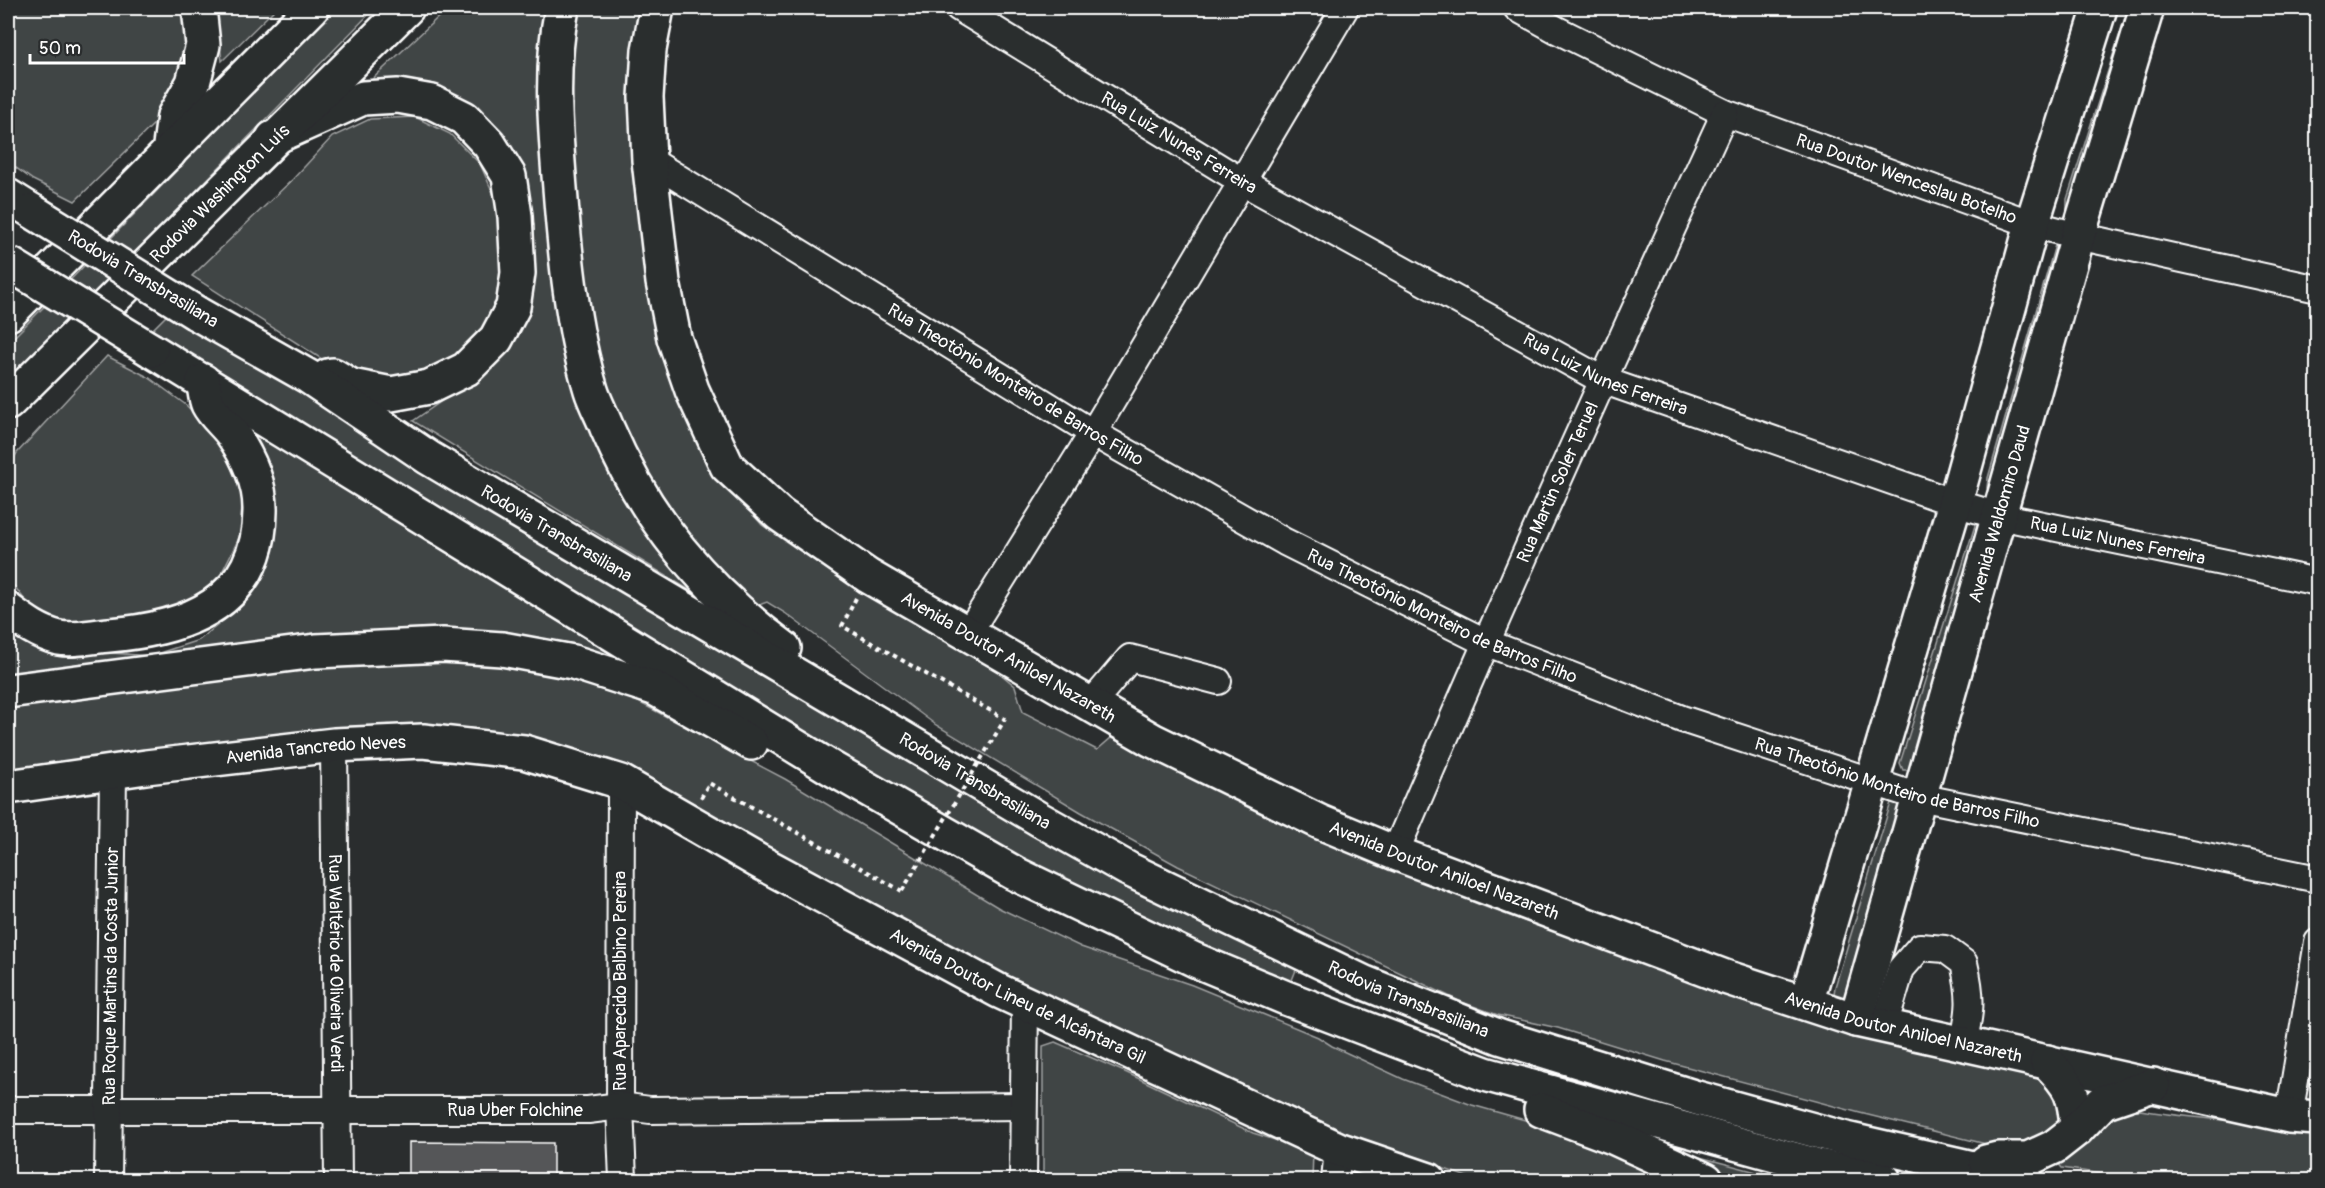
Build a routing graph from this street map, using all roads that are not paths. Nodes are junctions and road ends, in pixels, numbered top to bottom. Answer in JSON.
{"nodes":[{"id":1,"x":199,"y":8,"type":"edge"},
{"id":2,"x":312,"y":8,"type":"edge"},
{"id":3,"x":407,"y":8,"type":"edge"},
{"id":4,"x":562,"y":8,"type":"edge"},
{"id":5,"x":657,"y":8,"type":"edge"},
{"id":6,"x":959,"y":8,"type":"edge"},
{"id":7,"x":1346,"y":8,"type":"edge"},
{"id":8,"x":1517,"y":8,"type":"edge"},
{"id":9,"x":2100,"y":8,"type":"edge"},
{"id":10,"x":2147,"y":8,"type":"edge"},
{"id":11,"x":1725,"y":113,"type":"junction"},
{"id":12,"x":273,"y":138,"type":"junction"},
{"id":13,"x":169,"y":153,"type":"junction"},
{"id":14,"x":649,"y":160,"type":"junction"},
{"id":15,"x":1244,"y":182,"type":"junction"},
{"id":16,"x":20,"y":203,"type":"edge"},
{"id":17,"x":2032,"y":224,"type":"junction"},
{"id":18,"x":2078,"y":236,"type":"junction"},
{"id":19,"x":8,"y":263,"type":"edge"},
{"id":20,"x":2318,"y":289,"type":"edge"},
{"id":21,"x":8,"y":314,"type":"edge"},
{"id":22,"x":309,"y":377,"type":"junction"},
{"id":23,"x":1602,"y":380,"type":"junction"},
{"id":24,"x":203,"y":381,"type":"junction"},
{"id":25,"x":8,"y":403,"type":"edge"},
{"id":26,"x":1093,"y":433,"type":"junction"},
{"id":27,"x":1955,"y":503,"type":"junction"},
{"id":28,"x":2000,"y":516,"type":"junction"},
{"id":29,"x":2318,"y":582,"type":"edge"},
{"id":30,"x":8,"y":610,"type":"edge"},
{"id":31,"x":967,"y":635,"type":"junction"},
{"id":32,"x":1485,"y":642,"type":"junction"},
{"id":33,"x":1218,"y":681,"type":"dead end"},
{"id":34,"x":8,"y":691,"type":"edge"},
{"id":35,"x":839,"y":700,"type":"junction"},
{"id":36,"x":1091,"y":704,"type":"junction"},
{"id":37,"x":334,"y":745,"type":"junction"},
{"id":38,"x":831,"y":768,"type":"junction"},
{"id":39,"x":114,"y":773,"type":"junction"},
{"id":40,"x":1872,"y":781,"type":"junction"},
{"id":41,"x":621,"y":782,"type":"junction"},
{"id":42,"x":8,"y":787,"type":"edge"},
{"id":43,"x":1919,"y":797,"type":"junction"},
{"id":44,"x":1395,"y":853,"type":"junction"},
{"id":45,"x":2318,"y":879,"type":"edge"},
{"id":46,"x":2318,"y":942,"type":"edge"},
{"id":47,"x":1806,"y":1003,"type":"junction"},
{"id":48,"x":1025,"y":1004,"type":"junction"},
{"id":49,"x":1870,"y":1023,"type":"junction"},
{"id":50,"x":1963,"y":1044,"type":"junction"},
{"id":51,"x":2047,"y":1062,"type":"junction"},
{"id":52,"x":1485,"y":1074,"type":"junction"},
{"id":53,"x":2153,"y":1085,"type":"junction"},
{"id":54,"x":1023,"y":1106,"type":"junction"},
{"id":55,"x":620,"y":1107,"type":"junction"},
{"id":56,"x":339,"y":1109,"type":"junction"},
{"id":57,"x":8,"y":1110,"type":"edge"},
{"id":58,"x":109,"y":1110,"type":"junction"},
{"id":59,"x":2303,"y":1118,"type":"edge"},
{"id":60,"x":2077,"y":1129,"type":"junction"},
{"id":61,"x":1338,"y":1149,"type":"junction"},
{"id":62,"x":1965,"y":1166,"type":"junction"},
{"id":63,"x":108,"y":1180,"type":"edge"},
{"id":64,"x":338,"y":1180,"type":"edge"},
{"id":65,"x":623,"y":1180,"type":"edge"},
{"id":66,"x":1023,"y":1180,"type":"edge"},
{"id":67,"x":1335,"y":1180,"type":"edge"},
{"id":68,"x":1429,"y":1180,"type":"edge"},
{"id":69,"x":1706,"y":1180,"type":"edge"},
{"id":70,"x":1884,"y":1180,"type":"edge"},
{"id":71,"x":2026,"y":1180,"type":"edge"}],
"edges":[{"from":1,"to":13,"type":"main road"},
{"from":2,"to":13,"type":"main road"},
{"from":3,"to":12,"type":"main road","name":"Rodovia Washington Luís"},
{"from":4,"to":35,"type":"main road"},
{"from":5,"to":14,"type":"main road","name":"Avenida Doutor Aniloel Nazareth"},
{"from":6,"to":15,"type":"street","name":"Rua Luiz Nunes Ferreira"},
{"from":7,"to":15,"type":"street"},
{"from":8,"to":11,"type":"street","name":"Rua Doutor Wenceslau Botelho"},
{"from":9,"to":17,"type":"main road"},
{"from":10,"to":18,"type":"main road","name":"Avenida Waldomiro Daud"},
{"from":11,"to":17,"type":"street","name":"Rua Doutor Wenceslau Botelho"},
{"from":11,"to":23,"type":"street","name":"Rua Martin Soler Teruel"},
{"from":12,"to":22,"type":"main road"},
{"from":12,"to":25,"type":"main road","name":"Rodovia Washington Luís"},
{"from":13,"to":21,"type":"main road"},
{"from":14,"to":26,"type":"street","name":"Rua Theotônio Monteiro de Barros Filho"},
{"from":14,"to":31,"type":"main road","name":"Avenida Doutor Aniloel Nazareth"},
{"from":15,"to":23,"type":"street","name":"Rua Luiz Nunes Ferreira"},
{"from":15,"to":26,"type":"street"},
{"from":16,"to":22,"type":"main road","name":"Rodovia Transbrasiliana","bridge":true},
{"from":17,"to":18,"type":"street","name":"Rua Doutor Wenceslau Botelho"},
{"from":17,"to":27,"type":"main road"},
{"from":18,"to":20,"type":"street","name":"Rua Doutor Wenceslau Botelho"},
{"from":18,"to":28,"type":"main road","name":"Avenida Waldomiro Daud"},
{"from":19,"to":24,"type":"main road","bridge":true},
{"from":22,"to":35,"type":"main road","name":"Rodovia Transbrasiliana"},
{"from":23,"to":27,"type":"street","name":"Rua Luiz Nunes Ferreira"},
{"from":23,"to":32,"type":"street","name":"Rua Martin Soler Teruel"},
{"from":24,"to":30,"type":"main road"},
{"from":24,"to":38,"type":"main road"},
{"from":26,"to":31,"type":"street"},
{"from":26,"to":32,"type":"street","name":"Rua Theotônio Monteiro de Barros Filho"},
{"from":27,"to":28,"type":"street","name":"Rua Luiz Nunes Ferreira"},
{"from":27,"to":40,"type":"main road"},
{"from":28,"to":29,"type":"street","name":"Rua Luiz Nunes Ferreira"},
{"from":28,"to":43,"type":"main road","name":"Avenida Waldomiro Daud"},
{"from":31,"to":36,"type":"main road","name":"Avenida Doutor Aniloel Nazareth"},
{"from":32,"to":40,"type":"street","name":"Rua Theotônio Monteiro de Barros Filho"},
{"from":32,"to":44,"type":"street","name":"Rua Martin Soler Teruel"},
{"from":33,"to":36,"type":"street"},
{"from":34,"to":38,"type":"main road"},
{"from":35,"to":62,"type":"main road","name":"Rodovia Transbrasiliana"},
{"from":36,"to":44,"type":"main road","name":"Avenida Doutor Aniloel Nazareth"},
{"from":37,"to":39,"type":"main road","name":"Avenida Tancredo Neves"},
{"from":37,"to":41,"type":"main road","name":"Avenida Tancredo Neves"},
{"from":37,"to":56,"type":"street","name":"Rua Waltério de Oliveira Verdi"},
{"from":38,"to":52,"type":"main road"},
{"from":39,"to":42,"type":"main road","name":"Avenida Tancredo Neves"},
{"from":39,"to":58,"type":"street","name":"Rua Roque Martins da Costa Junior"},
{"from":40,"to":43,"type":"street","name":"Rua Theotônio Monteiro de Barros Filho"},
{"from":40,"to":47,"type":"main road"},
{"from":41,"to":48,"type":"main road","name":"Avenida Doutor Lineu de Alcântara Gil"},
{"from":41,"to":55,"type":"street","name":"Rua Aparecido Balbino Pereira"},
{"from":43,"to":45,"type":"street","name":"Rua Theotônio Monteiro de Barros Filho"},
{"from":43,"to":49,"type":"main road","name":"Avenida Waldomiro Daud"},
{"from":44,"to":47,"type":"main road","name":"Avenida Doutor Aniloel Nazareth"},
{"from":46,"to":59,"type":"street"},
{"from":47,"to":49,"type":"main road","name":"Avenida Doutor Aniloel Nazareth"},
{"from":48,"to":54,"type":"street"},
{"from":48,"to":61,"type":"main road","name":"Avenida Doutor Lineu de Alcântara Gil"},
{"from":49,"to":50,"type":"main road","name":"Avenida Doutor Aniloel Nazareth"},
{"from":49,"to":50,"type":"street"},
{"from":50,"to":51,"type":"main road","name":"Avenida Doutor Aniloel Nazareth"},
{"from":51,"to":53,"type":"main road","name":"Avenida Doutor Aniloel Nazareth"},
{"from":51,"to":60,"type":"main road"},
{"from":52,"to":69,"type":"main road"},
{"from":52,"to":70,"type":"main road"},
{"from":53,"to":59,"type":"main road","name":"Avenida Doutor Aniloel Nazareth"},
{"from":53,"to":60,"type":"main road"},
{"from":54,"to":55,"type":"street","name":"Rua Uber Folchine"},
{"from":54,"to":66,"type":"street"},
{"from":55,"to":56,"type":"street","name":"Rua Uber Folchine"},
{"from":55,"to":65,"type":"street","name":"Rua Aparecido Balbino Pereira"},
{"from":56,"to":58,"type":"street","name":"Rua Uber Folchine"},
{"from":56,"to":64,"type":"street","name":"Rua Waltério de Oliveira Verdi"},
{"from":57,"to":58,"type":"street","name":"Rua Uber Folchine"},
{"from":58,"to":63,"type":"street","name":"Rua Roque Martins da Costa Junior"},
{"from":60,"to":62,"type":"main road"},
{"from":61,"to":67,"type":"street"},
{"from":61,"to":68,"type":"main road","name":"Avenida Doutor Lineu de Alcântara Gil"},
{"from":62,"to":71,"type":"main road","name":"Rodovia Transbrasiliana"}]}
